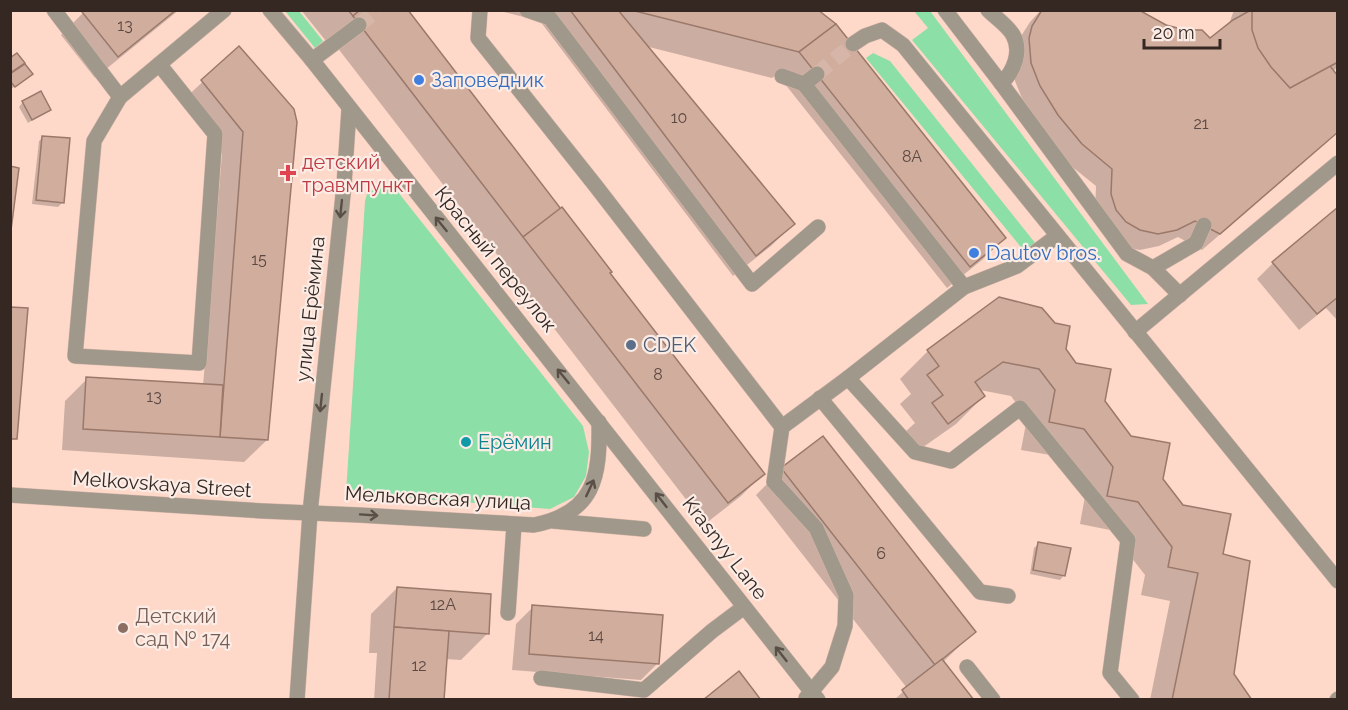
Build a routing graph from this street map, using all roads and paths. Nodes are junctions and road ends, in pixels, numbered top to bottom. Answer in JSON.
{"nodes":[{"id":1,"x":54,"y":10,"type":"edge"},
{"id":2,"x":224,"y":10,"type":"edge"},
{"id":3,"x":270,"y":10,"type":"edge"},
{"id":4,"x":480,"y":10,"type":"edge"},
{"id":5,"x":527,"y":10,"type":"edge"},
{"id":6,"x":945,"y":10,"type":"edge"},
{"id":7,"x":988,"y":10,"type":"edge"},
{"id":8,"x":359,"y":25,"type":"tunnel mouth"},
{"id":9,"x":853,"y":44,"type":"tunnel mouth"},
{"id":10,"x":312,"y":60,"type":"junction"},
{"id":11,"x":159,"y":64,"type":"junction"},
{"id":12,"x":817,"y":74,"type":"tunnel mouth"},
{"id":13,"x":782,"y":76,"type":"dead end"},
{"id":14,"x":1001,"y":83,"type":"junction"},
{"id":15,"x":804,"y":84,"type":"junction"},
{"id":16,"x":120,"y":97,"type":"junction"},
{"id":17,"x":349,"y":109,"type":"junction"},
{"id":18,"x":1338,"y":163,"type":"edge"},
{"id":19,"x":1204,"y":225,"type":"dead end"},
{"id":20,"x":818,"y":227,"type":"dead end"},
{"id":21,"x":1057,"y":236,"type":"junction"},
{"id":22,"x":1153,"y":268,"type":"junction"},
{"id":23,"x":964,"y":287,"type":"junction"},
{"id":24,"x":1180,"y":295,"type":"junction"},
{"id":25,"x":1135,"y":332,"type":"junction"},
{"id":26,"x":848,"y":378,"type":"junction"},
{"id":27,"x":820,"y":398,"type":"junction"},
{"id":28,"x":599,"y":422,"type":"junction"},
{"id":29,"x":782,"y":427,"type":"junction"},
{"id":30,"x":10,"y":495,"type":"edge"},
{"id":31,"x":310,"y":513,"type":"junction"},
{"id":32,"x":553,"y":522,"type":"junction"},
{"id":33,"x":514,"y":525,"type":"junction"},
{"id":34,"x":644,"y":530,"type":"dead end"},
{"id":35,"x":1338,"y":581,"type":"edge"},
{"id":36,"x":1008,"y":596,"type":"dead end"},
{"id":37,"x":744,"y":607,"type":"junction"},
{"id":38,"x":508,"y":613,"type":"dead end"},
{"id":39,"x":967,"y":667,"type":"dead end"},
{"id":40,"x":541,"y":678,"type":"dead end"},
{"id":41,"x":812,"y":697,"type":"edge"},
{"id":42,"x":297,"y":699,"type":"edge"},
{"id":43,"x":993,"y":699,"type":"edge"},
{"id":44,"x":1132,"y":699,"type":"edge"}],
"edges":[{"from":1,"to":16,"type":"street"},
{"from":2,"to":11,"type":"street"},
{"from":3,"to":10,"type":"street","name":"Красный переулок"},
{"from":4,"to":29,"type":"street"},
{"from":5,"to":20,"type":"street"},
{"from":6,"to":14,"type":"street"},
{"from":7,"to":14,"type":"street"},
{"from":8,"to":10,"type":"street"},
{"from":9,"to":21,"type":"street"},
{"from":10,"to":17,"type":"street","name":"Красный переулок"},
{"from":11,"to":16,"type":"street"},
{"from":11,"to":16,"type":"street"},
{"from":12,"to":15,"type":"street"},
{"from":13,"to":15,"type":"street"},
{"from":14,"to":22,"type":"street"},
{"from":15,"to":23,"type":"street"},
{"from":28,"to":17,"type":"street","name":"Красный переулок","one_way":true},
{"from":17,"to":31,"type":"street","name":"улица Ерёмина","one_way":true},
{"from":18,"to":24,"type":"street"},
{"from":19,"to":22,"type":"street"},
{"from":21,"to":23,"type":"street"},
{"from":21,"to":25,"type":"street"},
{"from":22,"to":24,"type":"street"},
{"from":23,"to":26,"type":"street"},
{"from":24,"to":25,"type":"street"},
{"from":25,"to":35,"type":"street"},
{"from":26,"to":27,"type":"street"},
{"from":26,"to":44,"type":"street"},
{"from":27,"to":29,"type":"street"},
{"from":27,"to":36,"type":"street"},
{"from":32,"to":28,"type":"street","name":"Мельковская улица","one_way":true},
{"from":37,"to":28,"type":"street","name":"Krasnyy Lane","one_way":true},
{"from":29,"to":41,"type":"street"},
{"from":30,"to":31,"type":"street","name":"Melkovskaya Street"},
{"from":31,"to":33,"type":"street","name":"Мельковская улица","one_way":true},
{"from":31,"to":42,"type":"street","name":"улица Ерёмина"},
{"from":32,"to":33,"type":"street","name":"Мельковская улица"},
{"from":32,"to":34,"type":"street"},
{"from":33,"to":38,"type":"street"},
{"from":37,"to":40,"type":"street"},
{"from":41,"to":37,"type":"street","name":"Krasnyy Lane","one_way":true},
{"from":39,"to":43,"type":"street"}]}
